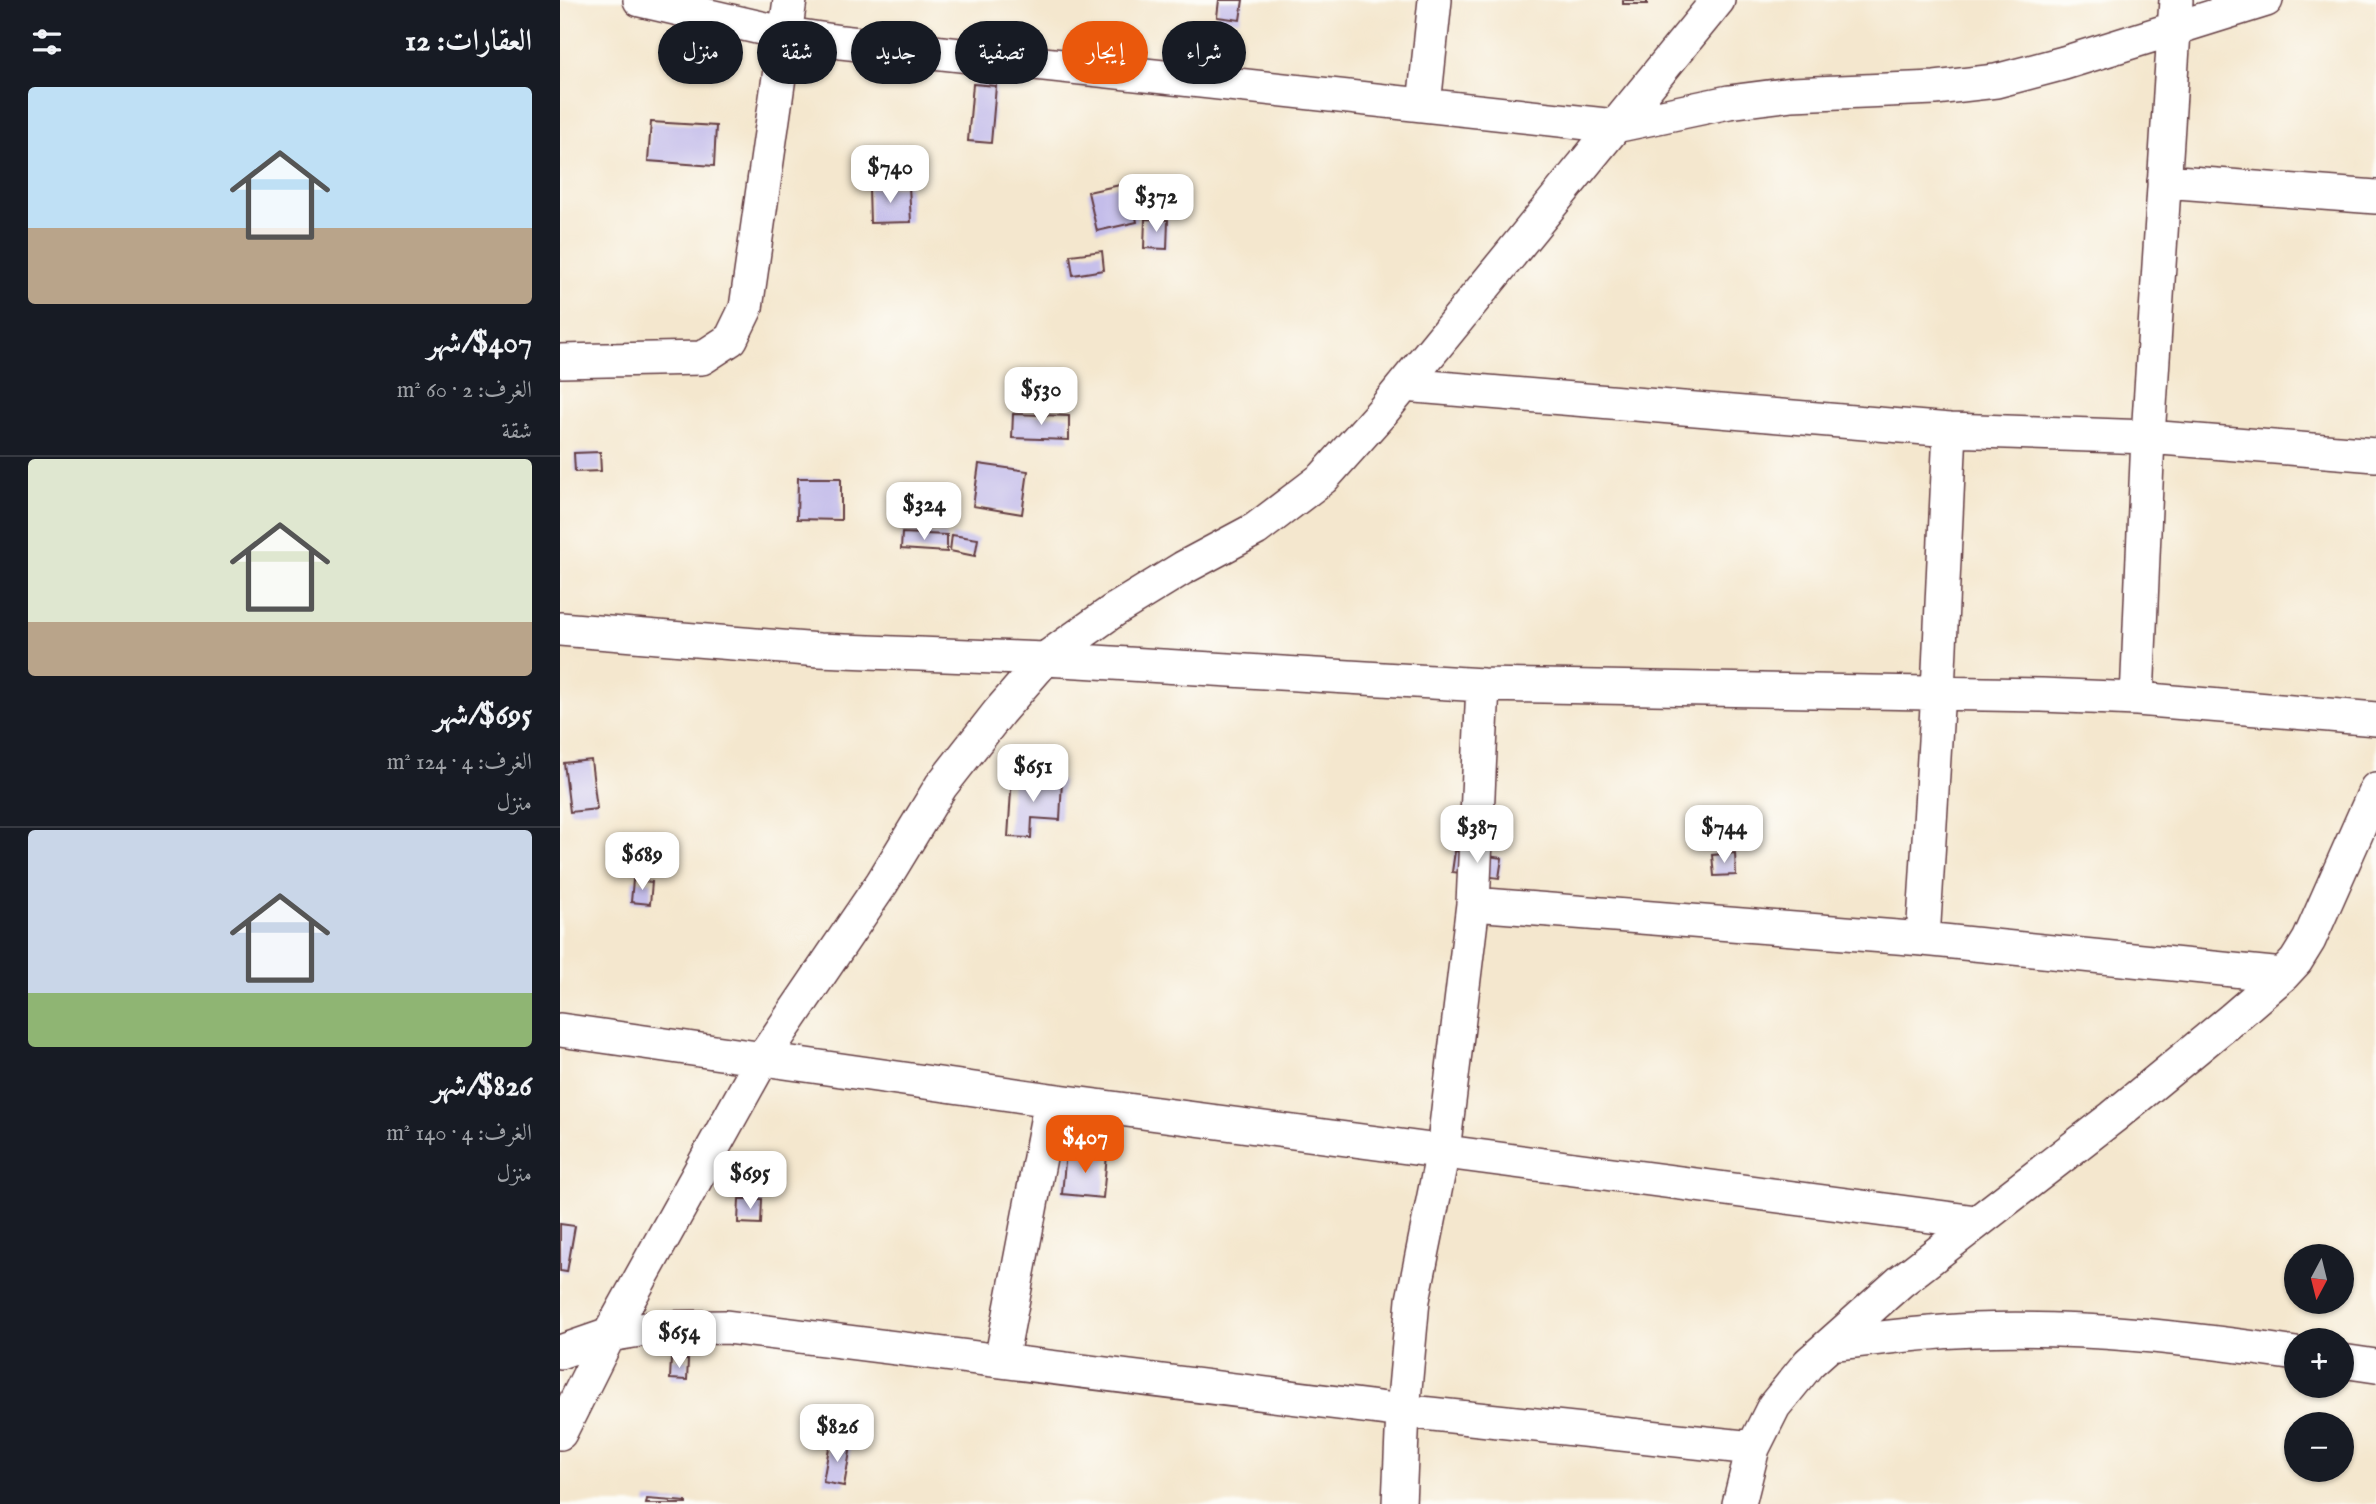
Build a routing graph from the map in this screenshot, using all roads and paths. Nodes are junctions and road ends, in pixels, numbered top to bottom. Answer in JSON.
{"nodes":[{"id":1,"x":640,"y":0,"type":"edge"},
{"id":2,"x":790,"y":0,"type":"edge"},
{"id":3,"x":1435,"y":0,"type":"edge"},
{"id":4,"x":1718,"y":0,"type":"edge"},
{"id":5,"x":2266,"y":0,"type":"edge"},
{"id":6,"x":2175,"y":14,"type":"edge"},
{"id":7,"x":788,"y":21,"type":"edge"},
{"id":8,"x":757,"y":27,"type":"edge"},
{"id":9,"x":837,"y":42,"type":"edge"},
{"id":10,"x":780,"y":84,"type":"edge"},
{"id":11,"x":1424,"y":105,"type":"junction"},
{"id":12,"x":1615,"y":126,"type":"junction"},
{"id":13,"x":2164,"y":181,"type":"junction"},
{"id":14,"x":2376,"y":197,"type":"edge"},
{"id":15,"x":560,"y":361,"type":"edge"},
{"id":16,"x":1404,"y":384,"type":"junction"},
{"id":17,"x":1950,"y":430,"type":"junction"},
{"id":18,"x":2148,"y":438,"type":"junction"},
{"id":19,"x":2376,"y":455,"type":"edge"},
{"id":20,"x":560,"y":629,"type":"edge"},
{"id":21,"x":1045,"y":659,"type":"junction"},
{"id":22,"x":1483,"y":685,"type":"junction"},
{"id":23,"x":1938,"y":691,"type":"junction"},
{"id":24,"x":2137,"y":699,"type":"junction"},
{"id":25,"x":2376,"y":719,"type":"edge"},
{"id":26,"x":2376,"y":789,"type":"edge"},
{"id":27,"x":1474,"y":904,"type":"junction"},
{"id":28,"x":1923,"y":939,"type":"junction"},
{"id":29,"x":2283,"y":975,"type":"junction"},
{"id":30,"x":560,"y":1030,"type":"edge"},
{"id":31,"x":762,"y":1058,"type":"junction"},
{"id":32,"x":1051,"y":1100,"type":"junction"},
{"id":33,"x":1443,"y":1151,"type":"junction"},
{"id":34,"x":1976,"y":1222,"type":"junction"},
{"id":35,"x":609,"y":1335,"type":"junction"},
{"id":36,"x":1831,"y":1344,"type":"junction"},
{"id":37,"x":560,"y":1352,"type":"edge"},
{"id":38,"x":2284,"y":1352,"type":"edge"},
{"id":39,"x":1001,"y":1361,"type":"junction"},
{"id":40,"x":2354,"y":1362,"type":"edge"},
{"id":41,"x":2376,"y":1366,"type":"edge"},
{"id":42,"x":1403,"y":1411,"type":"junction"},
{"id":43,"x":560,"y":1433,"type":"edge"},
{"id":44,"x":1753,"y":1448,"type":"junction"},
{"id":45,"x":1399,"y":1504,"type":"edge"},
{"id":46,"x":1739,"y":1504,"type":"edge"}],
"edges":[{"from":1,"to":8,"type":"street"},
{"from":2,"to":7,"type":"street"},
{"from":3,"to":11,"type":"street"},
{"from":4,"to":12,"type":"street"},
{"from":5,"to":6,"type":"street"},
{"from":6,"to":12,"type":"street"},
{"from":6,"to":13,"type":"street"},
{"from":9,"to":11,"type":"street"},
{"from":10,"to":15,"type":"street"},
{"from":11,"to":12,"type":"street"},
{"from":12,"to":16,"type":"street"},
{"from":13,"to":14,"type":"street"},
{"from":13,"to":18,"type":"street"},
{"from":16,"to":17,"type":"street"},
{"from":16,"to":21,"type":"street"},
{"from":17,"to":18,"type":"street"},
{"from":17,"to":23,"type":"street"},
{"from":18,"to":19,"type":"street"},
{"from":18,"to":24,"type":"street"},
{"from":20,"to":21,"type":"street"},
{"from":21,"to":22,"type":"street"},
{"from":21,"to":31,"type":"street"},
{"from":22,"to":23,"type":"street"},
{"from":22,"to":27,"type":"street"},
{"from":23,"to":24,"type":"street"},
{"from":23,"to":28,"type":"street"},
{"from":24,"to":25,"type":"street"},
{"from":26,"to":29,"type":"street"},
{"from":27,"to":28,"type":"street"},
{"from":27,"to":33,"type":"street"},
{"from":28,"to":29,"type":"street"},
{"from":29,"to":34,"type":"street"},
{"from":30,"to":31,"type":"street"},
{"from":31,"to":32,"type":"street"},
{"from":31,"to":35,"type":"street"},
{"from":32,"to":33,"type":"street"},
{"from":32,"to":39,"type":"street"},
{"from":33,"to":34,"type":"street"},
{"from":33,"to":42,"type":"street"},
{"from":34,"to":36,"type":"street"},
{"from":35,"to":37,"type":"street"},
{"from":35,"to":39,"type":"street"},
{"from":35,"to":43,"type":"street"},
{"from":36,"to":38,"type":"street"},
{"from":36,"to":44,"type":"street"},
{"from":39,"to":42,"type":"street"},
{"from":40,"to":41,"type":"street"},
{"from":42,"to":44,"type":"street"},
{"from":42,"to":45,"type":"street"},
{"from":44,"to":46,"type":"street"}]}
